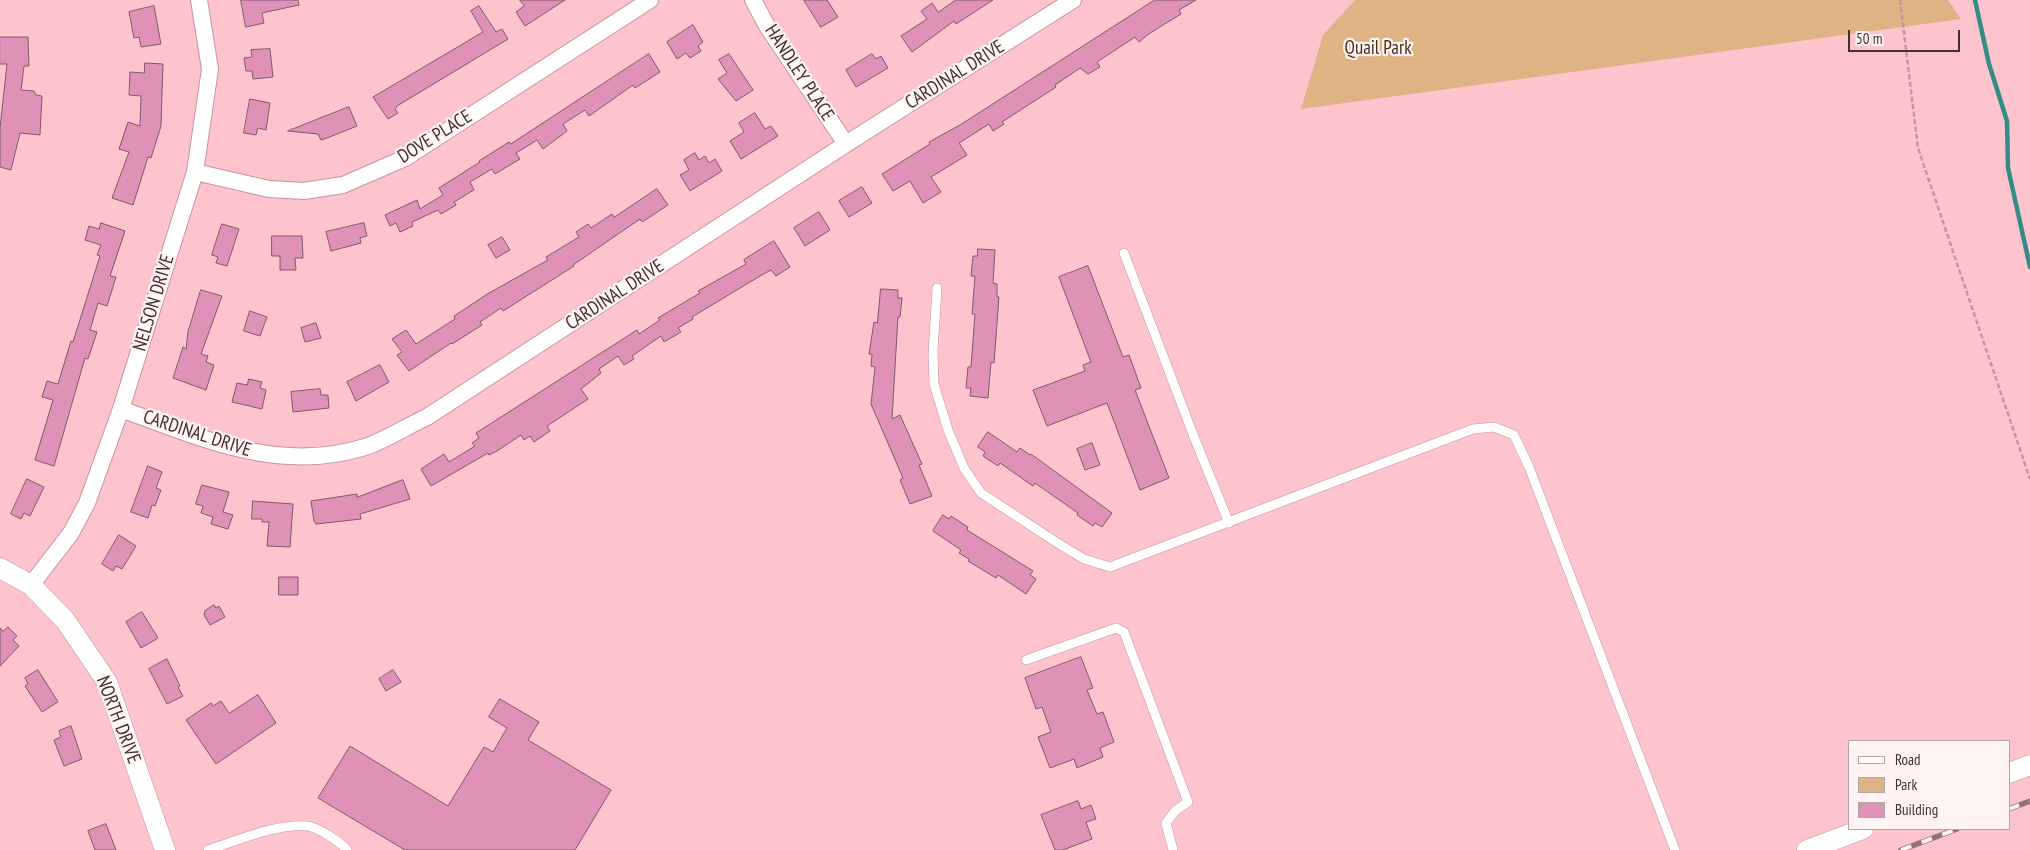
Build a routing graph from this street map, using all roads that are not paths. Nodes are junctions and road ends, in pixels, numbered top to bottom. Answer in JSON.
{"nodes":[{"id":1,"x":199,"y":0,"type":"edge"},
{"id":2,"x":650,"y":0,"type":"edge"},
{"id":3,"x":753,"y":0,"type":"edge"},
{"id":4,"x":1073,"y":0,"type":"edge"},
{"id":5,"x":846,"y":144,"type":"junction"},
{"id":6,"x":195,"y":172,"type":"junction"},
{"id":7,"x":1124,"y":254,"type":"dead end"},
{"id":8,"x":937,"y":288,"type":"dead end"},
{"id":9,"x":121,"y":409,"type":"junction"},
{"id":10,"x":1229,"y":523,"type":"junction"},
{"id":11,"x":0,"y":568,"type":"edge"},
{"id":12,"x":31,"y":585,"type":"junction"},
{"id":13,"x":1026,"y":660,"type":"dead end"},
{"id":14,"x":2030,"y":765,"type":"edge"},
{"id":15,"x":2010,"y":773,"type":"edge"},
{"id":16,"x":1860,"y":830,"type":"edge"},
{"id":17,"x":164,"y":850,"type":"edge"},
{"id":18,"x":208,"y":850,"type":"edge"},
{"id":19,"x":347,"y":850,"type":"edge"},
{"id":20,"x":1173,"y":850,"type":"edge"},
{"id":21,"x":1675,"y":850,"type":"edge"},
{"id":22,"x":1807,"y":850,"type":"edge"}],
"edges":[{"from":1,"to":6,"type":"street","name":"NELSON DRIVE"},
{"from":2,"to":6,"type":"street","name":"DOVE PLACE"},
{"from":3,"to":5,"type":"street","name":"HANDLEY PLACE"},
{"from":4,"to":5,"type":"street","name":"CARDINAL DRIVE"},
{"from":5,"to":9,"type":"street","name":"CARDINAL DRIVE"},
{"from":6,"to":9,"type":"street","name":"NELSON DRIVE"},
{"from":7,"to":10,"type":"lane"},
{"from":8,"to":10,"type":"lane"},
{"from":9,"to":12,"type":"street","name":"NELSON DRIVE"},
{"from":10,"to":21,"type":"lane"},
{"from":11,"to":12,"type":"street","name":"NORTH DRIVE"},
{"from":12,"to":17,"type":"street","name":"NORTH DRIVE"},
{"from":13,"to":20,"type":"lane"},
{"from":14,"to":15,"type":"street"},
{"from":16,"to":22,"type":"street"},
{"from":18,"to":19,"type":"lane"}]}
